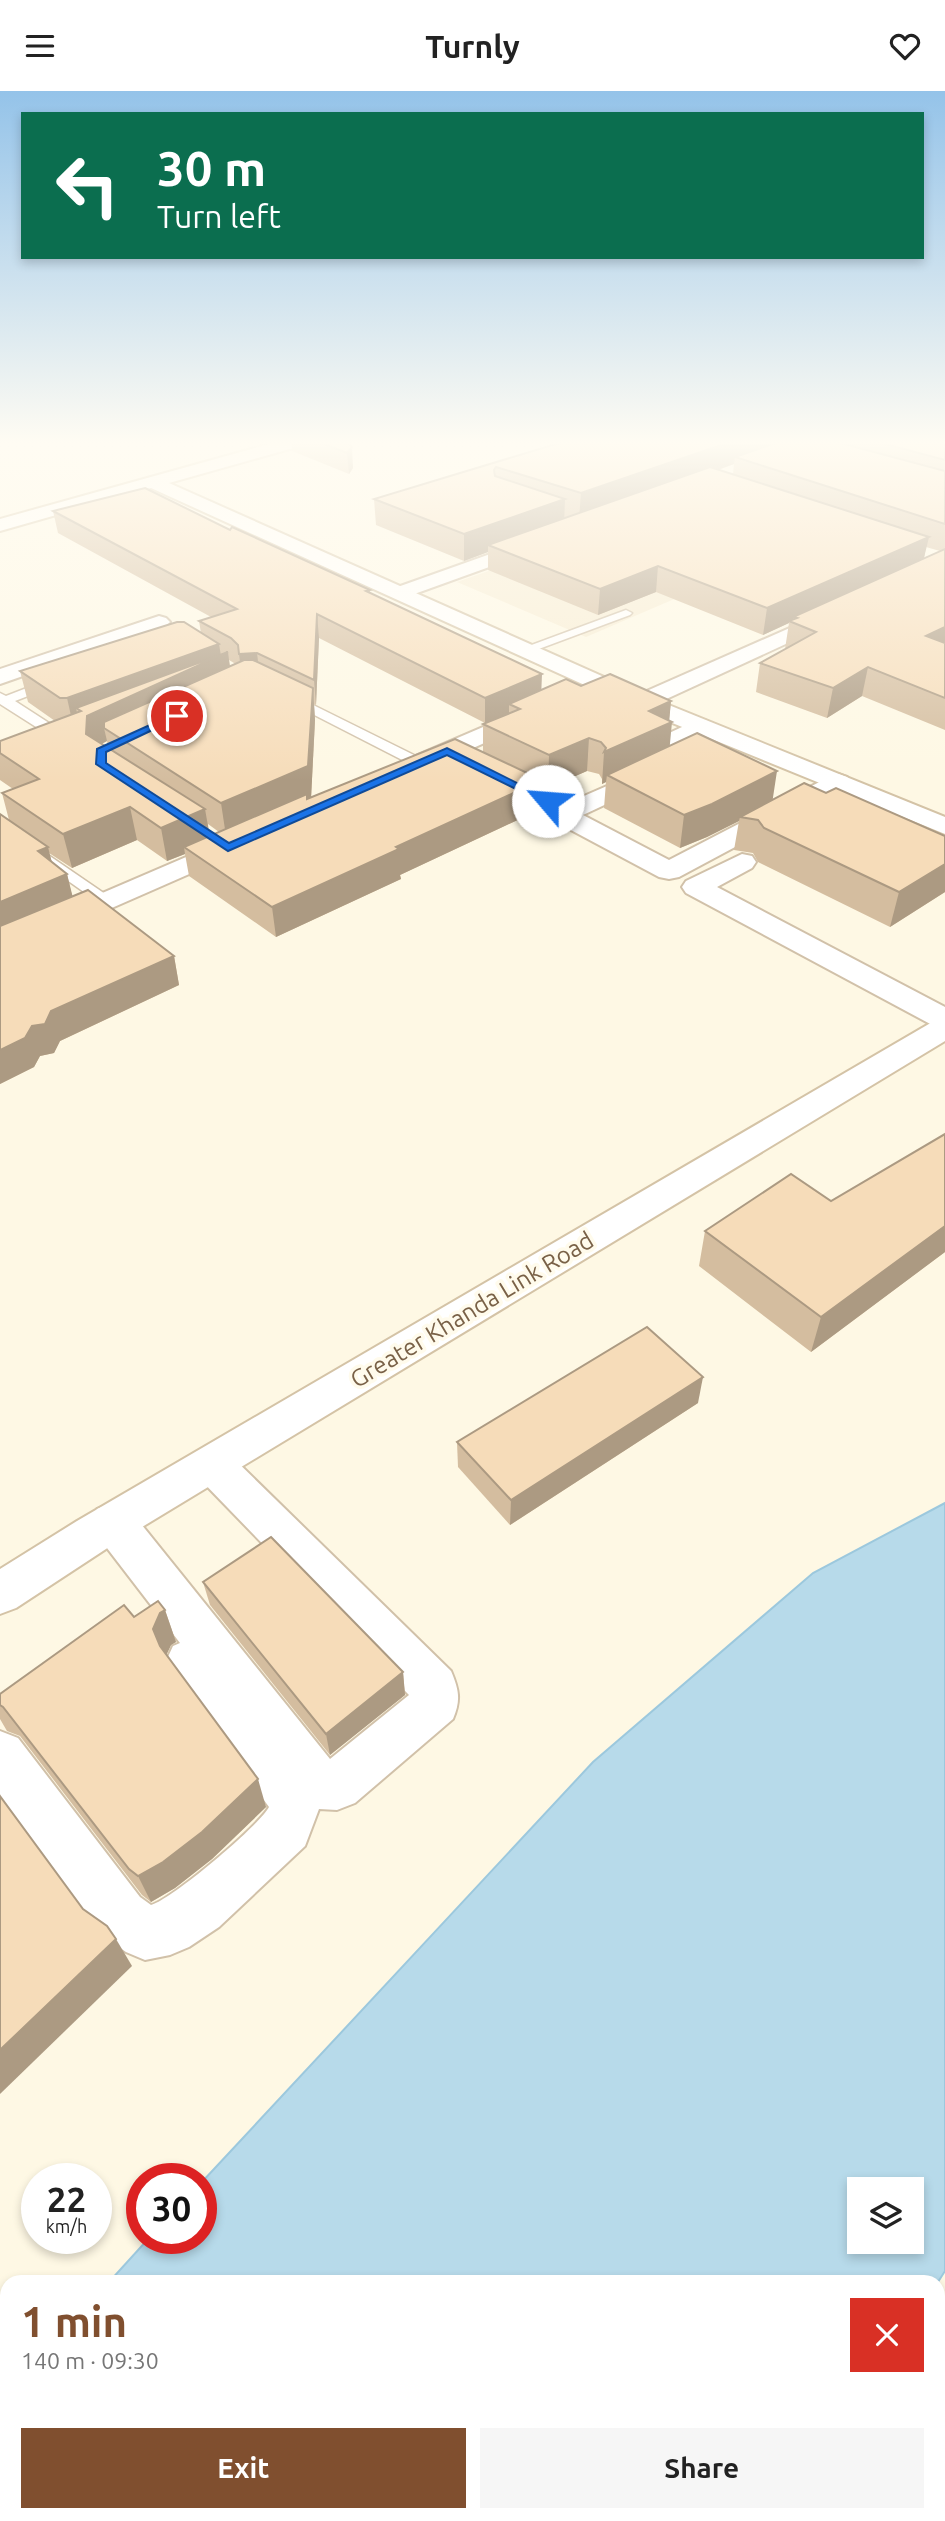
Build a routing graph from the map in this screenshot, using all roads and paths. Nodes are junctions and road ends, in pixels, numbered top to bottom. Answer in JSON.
{"nodes":[{"id":1,"x":313,"y":554,"type":"edge"},
{"id":2,"x":506,"y":554,"type":"edge"},
{"id":3,"x":399,"y":593,"type":"junction"},
{"id":4,"x":857,"y":604,"type":"edge"},
{"id":5,"x":626,"y":613,"type":"dead end"},
{"id":6,"x":159,"y":622,"type":"dead end"},
{"id":7,"x":524,"y":650,"type":"junction"},
{"id":8,"x":0,"y":677,"type":"edge"},
{"id":9,"x":64,"y":678,"type":"edge"},
{"id":10,"x":599,"y":684,"type":"junction"},
{"id":11,"x":284,"y":694,"type":"edge"},
{"id":12,"x":574,"y":695,"type":"edge"},
{"id":13,"x":2,"y":699,"type":"edge"},
{"id":14,"x":641,"y":702,"type":"junction"},
{"id":15,"x":549,"y":706,"type":"edge"},
{"id":16,"x":699,"y":726,"type":"junction"},
{"id":17,"x":75,"y":736,"type":"edge"},
{"id":18,"x":727,"y":737,"type":"junction"},
{"id":19,"x":447,"y":751,"type":"junction"},
{"id":20,"x":419,"y":763,"type":"junction"},
{"id":21,"x":476,"y":765,"type":"edge"},
{"id":22,"x":394,"y":774,"type":"edge"},
{"id":23,"x":838,"y":782,"type":"junction"},
{"id":24,"x":865,"y":793,"type":"junction"},
{"id":25,"x":548,"y":801,"type":"dead end"},
{"id":26,"x":0,"y":826,"type":"edge"},
{"id":27,"x":945,"y":826,"type":"edge"},
{"id":28,"x":253,"y":836,"type":"edge"},
{"id":29,"x":106,"y":901,"type":"junction"},
{"id":30,"x":0,"y":948,"type":"edge"},
{"id":31,"x":945,"y":1019,"type":"edge"},
{"id":32,"x":945,"y":1028,"type":"edge"},
{"id":33,"x":212,"y":1464,"type":"junction"},
{"id":34,"x":103,"y":1528,"type":"junction"},
{"id":35,"x":0,"y":1594,"type":"edge"},
{"id":36,"x":0,"y":1755,"type":"edge"}],
"edges":[{"from":1,"to":3,"type":"street"},
{"from":2,"to":3,"type":"street"},
{"from":3,"to":7,"type":"street"},
{"from":4,"to":14,"type":"street"},
{"from":5,"to":7,"type":"lane"},
{"from":6,"to":8,"type":"street"},
{"from":7,"to":10,"type":"street"},
{"from":9,"to":13,"type":"lane"},
{"from":10,"to":12,"type":"street"},
{"from":10,"to":14,"type":"street"},
{"from":11,"to":20,"type":"lane"},
{"from":13,"to":17,"type":"lane"},
{"from":14,"to":16,"type":"street"},
{"from":15,"to":19,"type":"street"},
{"from":16,"to":18,"type":"street"},
{"from":16,"to":25,"type":"street"},
{"from":18,"to":23,"type":"street"},
{"from":18,"to":23,"type":"street"},
{"from":19,"to":20,"type":"street"},
{"from":19,"to":21,"type":"street"},
{"from":20,"to":22,"type":"street"},
{"from":23,"to":24,"type":"street"},
{"from":24,"to":27,"type":"street"},
{"from":24,"to":31,"type":"street"},
{"from":26,"to":29,"type":"lane"},
{"from":28,"to":29,"type":"street"},
{"from":29,"to":30,"type":"street"},
{"from":32,"to":33,"type":"street","name":"Greater Khanda Link Road"},
{"from":33,"to":34,"type":"street","name":"Greater Khanda Link Road"},
{"from":33,"to":34,"type":"street"},
{"from":34,"to":35,"type":"street","name":"Greater Khanda Link Road"},
{"from":34,"to":36,"type":"street"}]}
